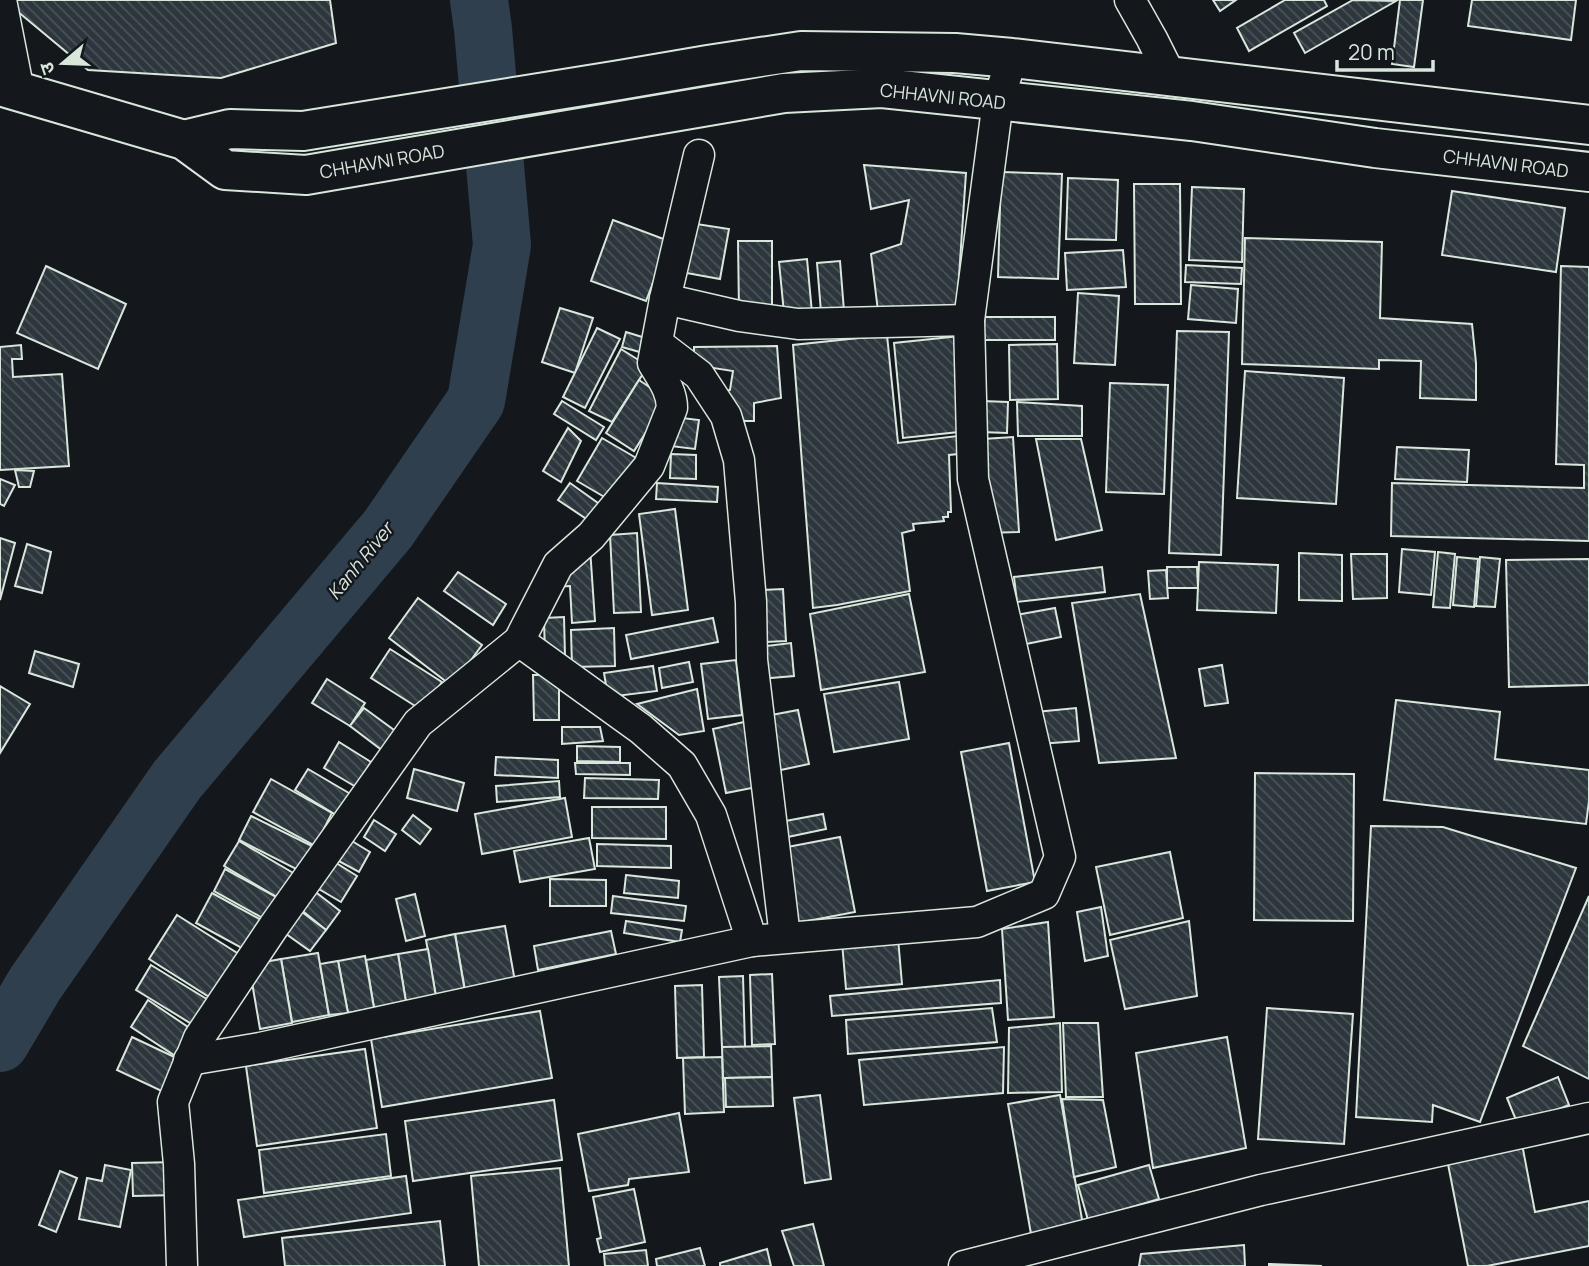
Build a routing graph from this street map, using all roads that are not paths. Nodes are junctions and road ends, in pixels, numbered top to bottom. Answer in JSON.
{"nodes":[{"id":1,"x":1,"y":0,"type":"edge"},
{"id":2,"x":1130,"y":0,"type":"edge"},
{"id":3,"x":1012,"y":58,"type":"junction"},
{"id":4,"x":737,"y":60,"type":"junction"},
{"id":5,"x":1171,"y":77,"type":"junction"},
{"id":6,"x":9,"y":89,"type":"edge"},
{"id":7,"x":744,"y":101,"type":"junction"},
{"id":8,"x":998,"y":101,"type":"junction"},
{"id":9,"x":1589,"y":125,"type":"edge"},
{"id":10,"x":184,"y":139,"type":"junction"},
{"id":11,"x":699,"y":155,"type":"dead end"},
{"id":12,"x":1589,"y":172,"type":"edge"},
{"id":13,"x":666,"y":299,"type":"junction"},
{"id":14,"x":969,"y":320,"type":"junction"},
{"id":15,"x":657,"y":342,"type":"junction"},
{"id":16,"x":520,"y":641,"type":"junction"},
{"id":17,"x":785,"y":937,"type":"junction"},
{"id":18,"x":752,"y":941,"type":"junction"},
{"id":19,"x":190,"y":1060,"type":"junction"},
{"id":20,"x":1589,"y":1118,"type":"edge"},
{"id":21,"x":183,"y":1266,"type":"edge"},
{"id":22,"x":964,"y":1266,"type":"edge"}],
"edges":[{"from":1,"to":6,"type":"street"},
{"from":2,"to":5,"type":"street"},
{"from":3,"to":4,"type":"main road","name":"CHHAVNI ROAD"},
{"from":3,"to":5,"type":"main road","name":"CHHAVNI ROAD"},
{"from":3,"to":8,"type":"street"},
{"from":4,"to":7,"type":"main road"},
{"from":4,"to":10,"type":"main road","name":"CHHAVNI ROAD"},
{"from":5,"to":9,"type":"main road","name":"CHHAVNI ROAD"},
{"from":6,"to":10,"type":"main road","name":"CHHAVNI ROAD"},
{"from":7,"to":8,"type":"main road","name":"CHHAVNI ROAD"},
{"from":7,"to":10,"type":"main road","name":"CHHAVNI ROAD"},
{"from":8,"to":12,"type":"main road","name":"CHHAVNI ROAD"},
{"from":8,"to":14,"type":"street"},
{"from":11,"to":13,"type":"street"},
{"from":13,"to":14,"type":"street"},
{"from":13,"to":15,"type":"street"},
{"from":14,"to":17,"type":"street"},
{"from":15,"to":16,"type":"street"},
{"from":15,"to":17,"type":"street"},
{"from":16,"to":18,"type":"street"},
{"from":16,"to":19,"type":"street"},
{"from":17,"to":18,"type":"street"},
{"from":18,"to":19,"type":"street"},
{"from":19,"to":21,"type":"street"},
{"from":20,"to":22,"type":"street"}]}
